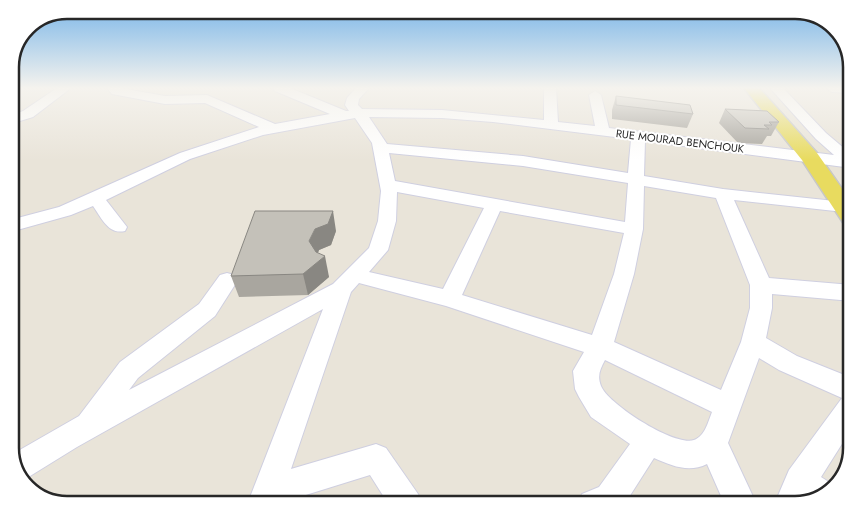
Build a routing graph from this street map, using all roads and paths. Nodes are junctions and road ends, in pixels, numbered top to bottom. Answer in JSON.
{"nodes":[{"id":1,"x":31,"y":112,"type":"edge"},
{"id":2,"x":237,"y":112,"type":"edge"},
{"id":3,"x":346,"y":112,"type":"edge"},
{"id":4,"x":551,"y":112,"type":"edge"},
{"id":5,"x":598,"y":112,"type":"edge"},
{"id":6,"x":772,"y":112,"type":"edge"},
{"id":7,"x":799,"y":112,"type":"edge"},
{"id":8,"x":351,"y":114,"type":"junction"},
{"id":9,"x":19,"y":117,"type":"edge"},
{"id":10,"x":551,"y":125,"type":"junction"},
{"id":11,"x":273,"y":128,"type":"junction"},
{"id":12,"x":603,"y":132,"type":"junction"},
{"id":13,"x":638,"y":136,"type":"junction"},
{"id":14,"x":380,"y":148,"type":"junction"},
{"id":15,"x":843,"y":154,"type":"edge"},
{"id":16,"x":810,"y":157,"type":"junction"},
{"id":17,"x":843,"y":161,"type":"edge"},
{"id":18,"x":637,"y":179,"type":"junction"},
{"id":19,"x":387,"y":185,"type":"junction"},
{"id":20,"x":722,"y":194,"type":"junction"},
{"id":21,"x":96,"y":198,"type":"junction"},
{"id":22,"x":495,"y":203,"type":"junction"},
{"id":23,"x":843,"y":206,"type":"edge"},
{"id":24,"x":843,"y":212,"type":"edge"},
{"id":25,"x":19,"y":224,"type":"edge"},
{"id":26,"x":118,"y":227,"type":"dead end"},
{"id":27,"x":634,"y":229,"type":"junction"},
{"id":28,"x":227,"y":280,"type":"dead end"},
{"id":29,"x":347,"y":282,"type":"junction"},
{"id":30,"x":761,"y":285,"type":"junction"},
{"id":31,"x":843,"y":292,"type":"edge"},
{"id":32,"x":449,"y":299,"type":"junction"},
{"id":33,"x":753,"y":342,"type":"junction"},
{"id":34,"x":600,"y":347,"type":"junction"},
{"id":35,"x":843,"y":386,"type":"edge"},
{"id":36,"x":728,"y":406,"type":"junction"},
{"id":37,"x":843,"y":422,"type":"edge"},
{"id":38,"x":87,"y":426,"type":"junction"},
{"id":39,"x":649,"y":441,"type":"junction"},
{"id":40,"x":713,"y":444,"type":"junction"},
{"id":41,"x":21,"y":465,"type":"edge"},
{"id":42,"x":804,"y":494,"type":"edge"},
{"id":43,"x":267,"y":496,"type":"edge"},
{"id":44,"x":272,"y":496,"type":"edge"},
{"id":45,"x":401,"y":496,"type":"edge"},
{"id":46,"x":611,"y":496,"type":"edge"},
{"id":47,"x":736,"y":496,"type":"edge"}],
"edges":[{"from":1,"to":9,"type":"street"},
{"from":2,"to":11,"type":"street"},
{"from":3,"to":8,"type":"street"},
{"from":4,"to":10,"type":"street"},
{"from":5,"to":12,"type":"street"},
{"from":6,"to":16,"type":"main road"},
{"from":7,"to":15,"type":"street"},
{"from":8,"to":10,"type":"street","name":"RUE MOURAD BENCHOUK"},
{"from":8,"to":11,"type":"street"},
{"from":8,"to":14,"type":"street"},
{"from":10,"to":12,"type":"street","name":"RUE MOURAD BENCHOUK"},
{"from":11,"to":21,"type":"street"},
{"from":12,"to":13,"type":"street","name":"RUE MOURAD BENCHOUK"},
{"from":13,"to":16,"type":"street","name":"RUE MOURAD BENCHOUK"},
{"from":13,"to":18,"type":"street"},
{"from":14,"to":18,"type":"street"},
{"from":14,"to":19,"type":"street"},
{"from":16,"to":17,"type":"street","name":"RUE MOURAD BENCHOUK"},
{"from":16,"to":23,"type":"main road"},
{"from":18,"to":20,"type":"street"},
{"from":18,"to":27,"type":"street"},
{"from":19,"to":22,"type":"street"},
{"from":19,"to":29,"type":"street"},
{"from":20,"to":24,"type":"street"},
{"from":20,"to":30,"type":"street"},
{"from":21,"to":25,"type":"street"},
{"from":21,"to":26,"type":"street"},
{"from":22,"to":27,"type":"street"},
{"from":22,"to":32,"type":"street"},
{"from":27,"to":34,"type":"street"},
{"from":28,"to":38,"type":"street"},
{"from":29,"to":32,"type":"street"},
{"from":29,"to":38,"type":"street"},
{"from":29,"to":43,"type":"street"},
{"from":30,"to":31,"type":"street"},
{"from":30,"to":33,"type":"street"},
{"from":32,"to":34,"type":"street"},
{"from":33,"to":35,"type":"street"},
{"from":33,"to":36,"type":"street"},
{"from":34,"to":36,"type":"street"},
{"from":34,"to":39,"type":"street"},
{"from":36,"to":40,"type":"street"},
{"from":37,"to":42,"type":"street"},
{"from":38,"to":41,"type":"street"},
{"from":39,"to":40,"type":"street"},
{"from":39,"to":46,"type":"street"},
{"from":40,"to":47,"type":"street"},
{"from":44,"to":45,"type":"street"}]}
